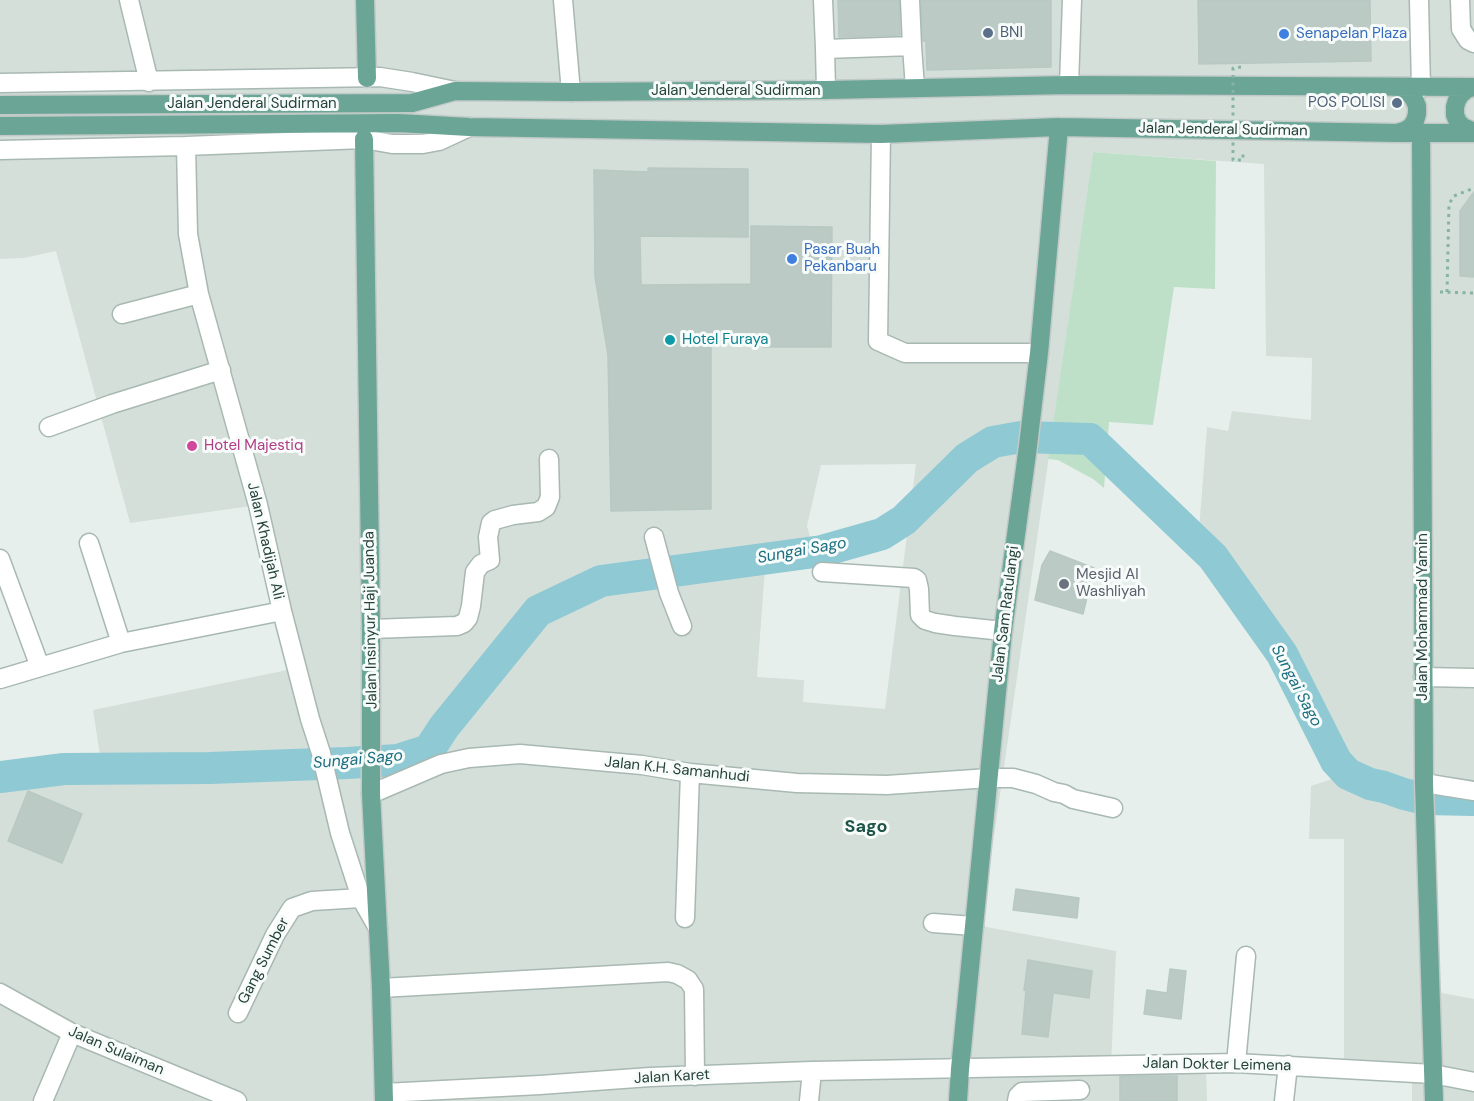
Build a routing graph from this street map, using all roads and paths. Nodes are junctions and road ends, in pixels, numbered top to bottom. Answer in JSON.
{"nodes":[{"id":1,"x":129,"y":0,"type":"edge"},
{"id":2,"x":365,"y":0,"type":"edge"},
{"id":3,"x":563,"y":0,"type":"edge"},
{"id":4,"x":824,"y":0,"type":"edge"},
{"id":5,"x":910,"y":0,"type":"edge"},
{"id":6,"x":1072,"y":0,"type":"edge"},
{"id":7,"x":1419,"y":0,"type":"edge"},
{"id":8,"x":1460,"y":0,"type":"edge"},
{"id":9,"x":1474,"y":44,"type":"edge"},
{"id":10,"x":912,"y":46,"type":"junction"},
{"id":11,"x":825,"y":49,"type":"junction"},
{"id":12,"x":1241,"y":68,"type":"dead end"},
{"id":13,"x":367,"y":78,"type":"junction"},
{"id":14,"x":149,"y":82,"type":"junction"},
{"id":15,"x":0,"y":83,"type":"edge"},
{"id":16,"x":1069,"y":85,"type":"junction"},
{"id":17,"x":1474,"y":87,"type":"edge"},
{"id":18,"x":915,"y":88,"type":"junction"},
{"id":19,"x":1395,"y":88,"type":"junction"},
{"id":20,"x":1421,"y":88,"type":"junction"},
{"id":21,"x":826,"y":90,"type":"junction"},
{"id":22,"x":455,"y":92,"type":"junction"},
{"id":23,"x":571,"y":92,"type":"junction"},
{"id":24,"x":0,"y":105,"type":"edge"},
{"id":25,"x":0,"y":126,"type":"edge"},
{"id":26,"x":469,"y":127,"type":"junction"},
{"id":27,"x":1059,"y":127,"type":"junction"},
{"id":28,"x":1397,"y":133,"type":"junction"},
{"id":29,"x":1421,"y":133,"type":"junction"},
{"id":30,"x":1474,"y":133,"type":"edge"},
{"id":31,"x":881,"y":134,"type":"junction"},
{"id":32,"x":364,"y":139,"type":"junction"},
{"id":33,"x":186,"y":146,"type":"junction"},
{"id":34,"x":0,"y":150,"type":"edge"},
{"id":35,"x":1242,"y":153,"type":"dead end"},
{"id":36,"x":1474,"y":188,"type":"edge"},
{"id":37,"x":1422,"y":291,"type":"junction"},
{"id":38,"x":1447,"y":292,"type":"junction"},
{"id":39,"x":199,"y":294,"type":"junction"},
{"id":40,"x":1474,"y":294,"type":"edge"},
{"id":41,"x":122,"y":314,"type":"dead end"},
{"id":42,"x":1039,"y":353,"type":"junction"},
{"id":43,"x":221,"y":370,"type":"junction"},
{"id":44,"x":49,"y":427,"type":"dead end"},
{"id":45,"x":549,"y":459,"type":"dead end"},
{"id":46,"x":654,"y":537,"type":"dead end"},
{"id":47,"x":89,"y":543,"type":"dead end"},
{"id":48,"x":0,"y":559,"type":"edge"},
{"id":49,"x":822,"y":572,"type":"dead end"},
{"id":50,"x":282,"y":611,"type":"junction"},
{"id":51,"x":682,"y":626,"type":"dead end"},
{"id":52,"x":371,"y":629,"type":"junction"},
{"id":53,"x":1003,"y":631,"type":"junction"},
{"id":54,"x":121,"y":643,"type":"junction"},
{"id":55,"x":40,"y":667,"type":"junction"},
{"id":56,"x":1423,"y":677,"type":"junction"},
{"id":57,"x":1474,"y":678,"type":"edge"},
{"id":58,"x":0,"y":679,"type":"edge"},
{"id":59,"x":690,"y":772,"type":"junction"},
{"id":60,"x":989,"y":778,"type":"junction"},
{"id":61,"x":1424,"y":786,"type":"junction"},
{"id":62,"x":1474,"y":791,"type":"edge"},
{"id":63,"x":371,"y":794,"type":"junction"},
{"id":64,"x":1113,"y":808,"type":"dead end"},
{"id":65,"x":361,"y":898,"type":"junction"},
{"id":66,"x":685,"y":918,"type":"dead end"},
{"id":67,"x":933,"y":923,"type":"dead end"},
{"id":68,"x":974,"y":926,"type":"junction"},
{"id":69,"x":378,"y":928,"type":"junction"},
{"id":70,"x":1246,"y":956,"type":"dead end"},
{"id":71,"x":381,"y":988,"type":"junction"},
{"id":72,"x":0,"y":993,"type":"edge"},
{"id":73,"x":238,"y":1013,"type":"dead end"},
{"id":74,"x":72,"y":1034,"type":"junction"},
{"id":75,"x":1236,"y":1063,"type":"junction"},
{"id":76,"x":1288,"y":1065,"type":"junction"},
{"id":77,"x":960,"y":1069,"type":"junction"},
{"id":78,"x":812,"y":1071,"type":"junction"},
{"id":79,"x":1433,"y":1074,"type":"junction"},
{"id":80,"x":695,"y":1076,"type":"junction"},
{"id":81,"x":1474,"y":1082,"type":"edge"},
{"id":82,"x":1080,"y":1090,"type":"dead end"},
{"id":83,"x":384,"y":1097,"type":"edge"},
{"id":84,"x":43,"y":1101,"type":"edge"},
{"id":85,"x":237,"y":1101,"type":"edge"},
{"id":86,"x":809,"y":1101,"type":"edge"},
{"id":87,"x":958,"y":1101,"type":"edge"},
{"id":88,"x":1017,"y":1101,"type":"edge"},
{"id":89,"x":1284,"y":1101,"type":"edge"},
{"id":90,"x":1434,"y":1101,"type":"edge"}],
"edges":[{"from":1,"to":14,"type":"street"},
{"from":2,"to":13,"type":"main road"},
{"from":3,"to":23,"type":"street"},
{"from":4,"to":11,"type":"street"},
{"from":5,"to":10,"type":"street"},
{"from":6,"to":16,"type":"street"},
{"from":7,"to":20,"type":"street"},
{"from":8,"to":9,"type":"street"},
{"from":10,"to":11,"type":"street"},
{"from":10,"to":18,"type":"street"},
{"from":11,"to":21,"type":"street"},
{"from":12,"to":35,"type":"path","bridge":true},
{"from":13,"to":14,"type":"street"},
{"from":13,"to":22,"type":"street"},
{"from":14,"to":15,"type":"street"},
{"from":16,"to":18,"type":"main road","name":"Jalan Jenderal Sudirman"},
{"from":16,"to":19,"type":"main road","name":"Jalan Jenderal Sudirman"},
{"from":17,"to":20,"type":"main road","name":"Jalan Jenderal Sudirman"},
{"from":17,"to":30,"type":"main road"},
{"from":18,"to":21,"type":"main road","name":"Jalan Jenderal Sudirman"},
{"from":19,"to":20,"type":"main road","name":"Jalan Jenderal Sudirman"},
{"from":19,"to":28,"type":"main road"},
{"from":21,"to":23,"type":"main road","name":"Jalan Jenderal Sudirman"},
{"from":22,"to":23,"type":"main road","name":"Jalan Jenderal Sudirman"},
{"from":22,"to":24,"type":"main road","name":"Jalan Jenderal Sudirman"},
{"from":25,"to":26,"type":"main road","name":"Jalan Jenderal Sudirman"},
{"from":26,"to":31,"type":"main road","name":"Jalan Jenderal Sudirman"},
{"from":26,"to":32,"type":"street"},
{"from":27,"to":28,"type":"main road","name":"Jalan Jenderal Sudirman"},
{"from":27,"to":31,"type":"main road","name":"Jalan Jenderal Sudirman"},
{"from":27,"to":42,"type":"main road","name":"Jalan Sam Ratulangi"},
{"from":28,"to":29,"type":"main road","name":"Jalan Jenderal Sudirman"},
{"from":29,"to":30,"type":"main road","name":"Jalan Jenderal Sudirman"},
{"from":29,"to":37,"type":"main road","name":"Jalan Mohammad Yamin"},
{"from":31,"to":42,"type":"street"},
{"from":32,"to":33,"type":"street"},
{"from":32,"to":52,"type":"main road","name":"Jalan Insinyur Haji Juanda"},
{"from":33,"to":34,"type":"street"},
{"from":33,"to":39,"type":"street","name":"Jalan Khadijah Ali"},
{"from":36,"to":38,"type":"path"},
{"from":37,"to":38,"type":"path"},
{"from":37,"to":56,"type":"main road","name":"Jalan Mohammad Yamin"},
{"from":38,"to":40,"type":"path"},
{"from":39,"to":41,"type":"street"},
{"from":39,"to":43,"type":"street","name":"Jalan Khadijah Ali"},
{"from":42,"to":53,"type":"main road","name":"Jalan Sam Ratulangi"},
{"from":43,"to":44,"type":"street"},
{"from":43,"to":50,"type":"street","name":"Jalan Khadijah Ali"},
{"from":45,"to":52,"type":"street"},
{"from":46,"to":51,"type":"street"},
{"from":47,"to":54,"type":"street"},
{"from":48,"to":55,"type":"street"},
{"from":49,"to":53,"type":"street"},
{"from":50,"to":54,"type":"street"},
{"from":50,"to":65,"type":"street","name":"Jalan Khadijah Ali"},
{"from":52,"to":63,"type":"main road","name":"Jalan Insinyur Haji Juanda"},
{"from":53,"to":60,"type":"main road","name":"Jalan Sam Ratulangi"},
{"from":54,"to":55,"type":"street"},
{"from":55,"to":58,"type":"street"},
{"from":56,"to":57,"type":"street"},
{"from":56,"to":61,"type":"main road","name":"Jalan Mohammad Yamin"},
{"from":59,"to":60,"type":"street","name":"Jalan K.H. Samanhudi"},
{"from":59,"to":63,"type":"street","name":"Jalan K.H. Samanhudi"},
{"from":59,"to":66,"type":"street"},
{"from":60,"to":64,"type":"street","name":"Jalan K.H. Samanhudi"},
{"from":60,"to":68,"type":"main road","name":"Jalan Sam Ratulangi"},
{"from":61,"to":62,"type":"street"},
{"from":61,"to":79,"type":"main road","name":"Jalan Mohammad Yamin"},
{"from":63,"to":69,"type":"main road","name":"Jalan Insinyur Haji Juanda"},
{"from":65,"to":69,"type":"street","name":"Jalan Khadijah Ali"},
{"from":65,"to":73,"type":"street","name":"Gang Sumber"},
{"from":67,"to":68,"type":"street"},
{"from":68,"to":77,"type":"main road","name":"Jalan Sam Ratulangi"},
{"from":69,"to":71,"type":"main road","name":"Jalan Insinyur Haji Juanda"},
{"from":70,"to":75,"type":"street"},
{"from":71,"to":80,"type":"street"},
{"from":71,"to":83,"type":"main road","name":"Jalan Insinyur Haji Juanda"},
{"from":72,"to":74,"type":"street","name":"Jalan Sulaiman"},
{"from":74,"to":84,"type":"street"},
{"from":74,"to":85,"type":"street","name":"Jalan Sulaiman"},
{"from":75,"to":76,"type":"street","name":"Jalan Dokter Leimena"},
{"from":75,"to":77,"type":"street","name":"Jalan Dokter Leimena"},
{"from":76,"to":79,"type":"street","name":"Jalan Dokter Leimena"},
{"from":76,"to":89,"type":"street"},
{"from":77,"to":78,"type":"street","name":"Jalan Karet"},
{"from":77,"to":87,"type":"main road","name":"Jalan Sam Ratulangi"},
{"from":78,"to":80,"type":"street","name":"Jalan Karet"},
{"from":78,"to":86,"type":"street"},
{"from":79,"to":81,"type":"street","name":"Jalan Dokter Leimena"},
{"from":79,"to":90,"type":"main road","name":"Jalan Mohammad Yamin"},
{"from":80,"to":83,"type":"street","name":"Jalan Karet"},
{"from":82,"to":88,"type":"street"}]}
